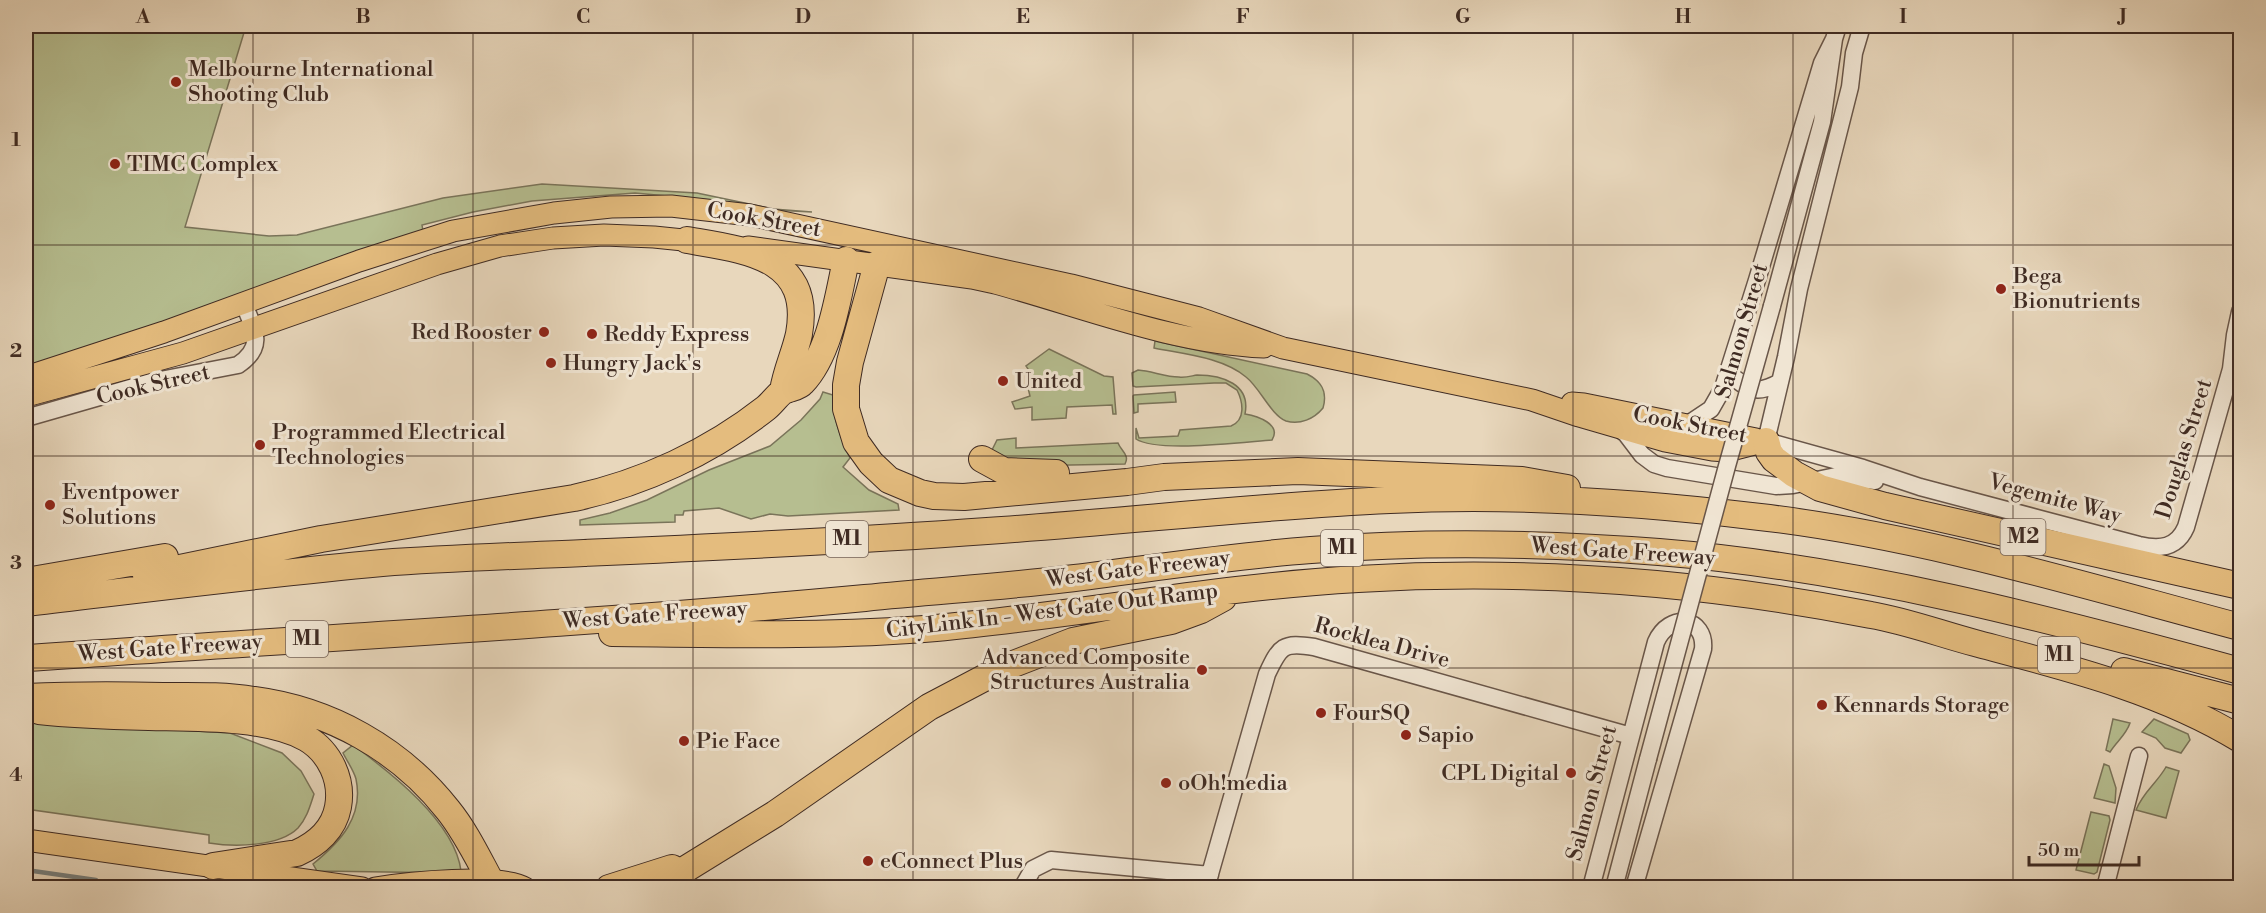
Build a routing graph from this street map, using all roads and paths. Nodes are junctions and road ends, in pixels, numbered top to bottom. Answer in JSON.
{"nodes":[{"id":1,"x":1862,"y":26,"type":"edge"},
{"id":2,"x":1836,"y":32,"type":"edge"},
{"id":3,"x":1854,"y":53,"type":"junction"},
{"id":4,"x":1822,"y":122,"type":"junction"},
{"id":5,"x":687,"y":240,"type":"junction"},
{"id":6,"x":848,"y":248,"type":"junction"},
{"id":7,"x":879,"y":254,"type":"junction"},
{"id":8,"x":243,"y":302,"type":"junction"},
{"id":9,"x":2241,"y":312,"type":"edge"},
{"id":10,"x":1198,"y":317,"type":"junction"},
{"id":11,"x":254,"y":328,"type":"junction"},
{"id":12,"x":1193,"y":339,"type":"junction"},
{"id":13,"x":1283,"y":348,"type":"junction"},
{"id":14,"x":2241,"y":349,"type":"edge"},
{"id":15,"x":2231,"y":369,"type":"junction"},
{"id":16,"x":1728,"y":373,"type":"junction"},
{"id":17,"x":26,"y":377,"type":"edge"},
{"id":18,"x":1780,"y":382,"type":"junction"},
{"id":19,"x":783,"y":391,"type":"junction"},
{"id":20,"x":26,"y":396,"type":"edge"},
{"id":21,"x":1532,"y":400,"type":"junction"},
{"id":22,"x":26,"y":418,"type":"edge"},
{"id":23,"x":1686,"y":425,"type":"junction"},
{"id":24,"x":1616,"y":427,"type":"junction"},
{"id":25,"x":1766,"y":441,"type":"junction"},
{"id":26,"x":982,"y":459,"type":"dead end"},
{"id":27,"x":1164,"y":477,"type":"junction"},
{"id":28,"x":1727,"y":478,"type":"joint"},
{"id":29,"x":1808,"y":482,"type":"junction"},
{"id":30,"x":1920,"y":487,"type":"junction"},
{"id":31,"x":1670,"y":507,"type":"junction"},
{"id":32,"x":466,"y":514,"type":"junction"},
{"id":33,"x":1826,"y":526,"type":"junction"},
{"id":34,"x":2177,"y":540,"type":"joint"},
{"id":35,"x":26,"y":581,"type":"edge"},
{"id":36,"x":2241,"y":586,"type":"edge"},
{"id":37,"x":1239,"y":589,"type":"junction"},
{"id":38,"x":2241,"y":596,"type":"edge"},
{"id":39,"x":26,"y":603,"type":"edge"},
{"id":40,"x":1875,"y":615,"type":"junction"},
{"id":41,"x":2241,"y":627,"type":"edge"},
{"id":42,"x":433,"y":631,"type":"junction"},
{"id":43,"x":26,"y":658,"type":"edge"},
{"id":44,"x":2241,"y":671,"type":"edge"},
{"id":45,"x":26,"y":697,"type":"edge"},
{"id":46,"x":2241,"y":701,"type":"edge"},
{"id":47,"x":26,"y":709,"type":"edge"},
{"id":48,"x":1630,"y":736,"type":"junction"},
{"id":49,"x":2241,"y":739,"type":"edge"},
{"id":50,"x":2139,"y":756,"type":"dead end"},
{"id":51,"x":26,"y":840,"type":"edge"},
{"id":52,"x":713,"y":850,"type":"junction"},
{"id":53,"x":213,"y":866,"type":"junction"},
{"id":54,"x":1208,"y":881,"type":"edge"},
{"id":55,"x":504,"y":884,"type":"edge"},
{"id":56,"x":362,"y":888,"type":"edge"},
{"id":57,"x":375,"y":888,"type":"edge"},
{"id":58,"x":609,"y":888,"type":"edge"},
{"id":59,"x":655,"y":888,"type":"edge"},
{"id":60,"x":1022,"y":888,"type":"edge"},
{"id":61,"x":1591,"y":888,"type":"edge"},
{"id":62,"x":1614,"y":888,"type":"edge"},
{"id":63,"x":1634,"y":888,"type":"edge"},
{"id":64,"x":2105,"y":888,"type":"edge"}],
"edges":[{"from":1,"to":3,"type":"street","name":"Salmon Street"},
{"from":2,"to":4,"type":"street","name":"Salmon Street"},
{"from":2,"to":16,"type":"street","name":"Salmon Street"},
{"from":3,"to":4,"type":"street","name":"Salmon Street"},
{"from":3,"to":18,"type":"street","name":"Salmon Street"},
{"from":4,"to":62,"type":"street","name":"Salmon Street","bridge":true},
{"from":5,"to":6,"type":"main road","name":"Cook Street"},
{"from":5,"to":11,"type":"main road","name":"Cook Street"},
{"from":5,"to":19,"type":"highway"},
{"from":6,"to":7,"type":"main road","name":"Cook Street"},
{"from":6,"to":8,"type":"main road","name":"Cook Street"},
{"from":6,"to":19,"type":"highway"},
{"from":7,"to":10,"type":"main road","name":"Cook Street"},
{"from":7,"to":12,"type":"main road","name":"Cook Street"},
{"from":7,"to":27,"type":"highway"},
{"from":8,"to":11,"type":"street"},
{"from":8,"to":17,"type":"main road","name":"Cook Street"},
{"from":9,"to":15,"type":"street","name":"Douglas Street"},
{"from":10,"to":12,"type":"main road"},
{"from":10,"to":13,"type":"main road","name":"Cook Street"},
{"from":11,"to":20,"type":"main road","name":"Cook Street"},
{"from":11,"to":22,"type":"street","name":"Cook Street"},
{"from":12,"to":13,"type":"main road","name":"Cook Street"},
{"from":13,"to":21,"type":"main road","name":"Cook Street"},
{"from":14,"to":15,"type":"street","name":"Douglas Street"},
{"from":15,"to":34,"type":"street","name":"Douglas Street"},
{"from":16,"to":18,"type":"street"},
{"from":16,"to":23,"type":"street","name":"Salmon Street"},
{"from":18,"to":25,"type":"street","name":"Salmon Street"},
{"from":19,"to":32,"type":"highway"},
{"from":21,"to":23,"type":"main road","name":"Cook Street"},
{"from":21,"to":24,"type":"main road","name":"Cook Street"},
{"from":23,"to":25,"type":"main road","name":"Cook Street"},
{"from":24,"to":25,"type":"main road","name":"Cook Street"},
{"from":24,"to":28,"type":"street","name":"Cook Street"},
{"from":25,"to":29,"type":"highway","number":"M2"},
{"from":25,"to":30,"type":"street","name":"Vegemite Way"},
{"from":26,"to":27,"type":"highway"},
{"from":27,"to":31,"type":"highway"},
{"from":28,"to":29,"type":"street","name":"Vegemite Way"},
{"from":29,"to":30,"type":"street","name":"Vegemite Way"},
{"from":29,"to":36,"type":"highway","number":"M2"},
{"from":30,"to":34,"type":"street","name":"Vegemite Way"},
{"from":31,"to":33,"type":"highway","name":"West Gate Freeway","number":"M1"},
{"from":31,"to":39,"type":"highway","name":"West Gate Freeway","number":"M1"},
{"from":32,"to":35,"type":"highway"},
{"from":32,"to":39,"type":"highway"},
{"from":33,"to":38,"type":"highway","number":"M2"},
{"from":33,"to":41,"type":"highway","name":"West Gate Freeway","number":"M1"},
{"from":37,"to":40,"type":"highway","number":"M1"},
{"from":37,"to":42,"type":"highway","name":"CityLink In - West Gate Out Ramp","number":"M1"},
{"from":37,"to":52,"type":"highway"},
{"from":40,"to":46,"type":"highway","number":"M1"},
{"from":40,"to":49,"type":"highway"},
{"from":42,"to":43,"type":"highway","name":"West Gate Freeway","number":"M1"},
{"from":42,"to":44,"type":"highway","name":"West Gate Freeway","number":"M1"},
{"from":45,"to":55,"type":"highway"},
{"from":47,"to":53,"type":"highway"},
{"from":48,"to":54,"type":"street","name":"Rocklea Drive"},
{"from":48,"to":61,"type":"street","name":"Salmon Street"},
{"from":48,"to":63,"type":"street","name":"Salmon Street"},
{"from":50,"to":64,"type":"street"},
{"from":51,"to":53,"type":"main road"},
{"from":52,"to":58,"type":"highway"},
{"from":52,"to":59,"type":"highway"},
{"from":53,"to":56,"type":"main road"},
{"from":54,"to":60,"type":"street","name":"Rocklea Drive"},
{"from":55,"to":57,"type":"main road"}]}
